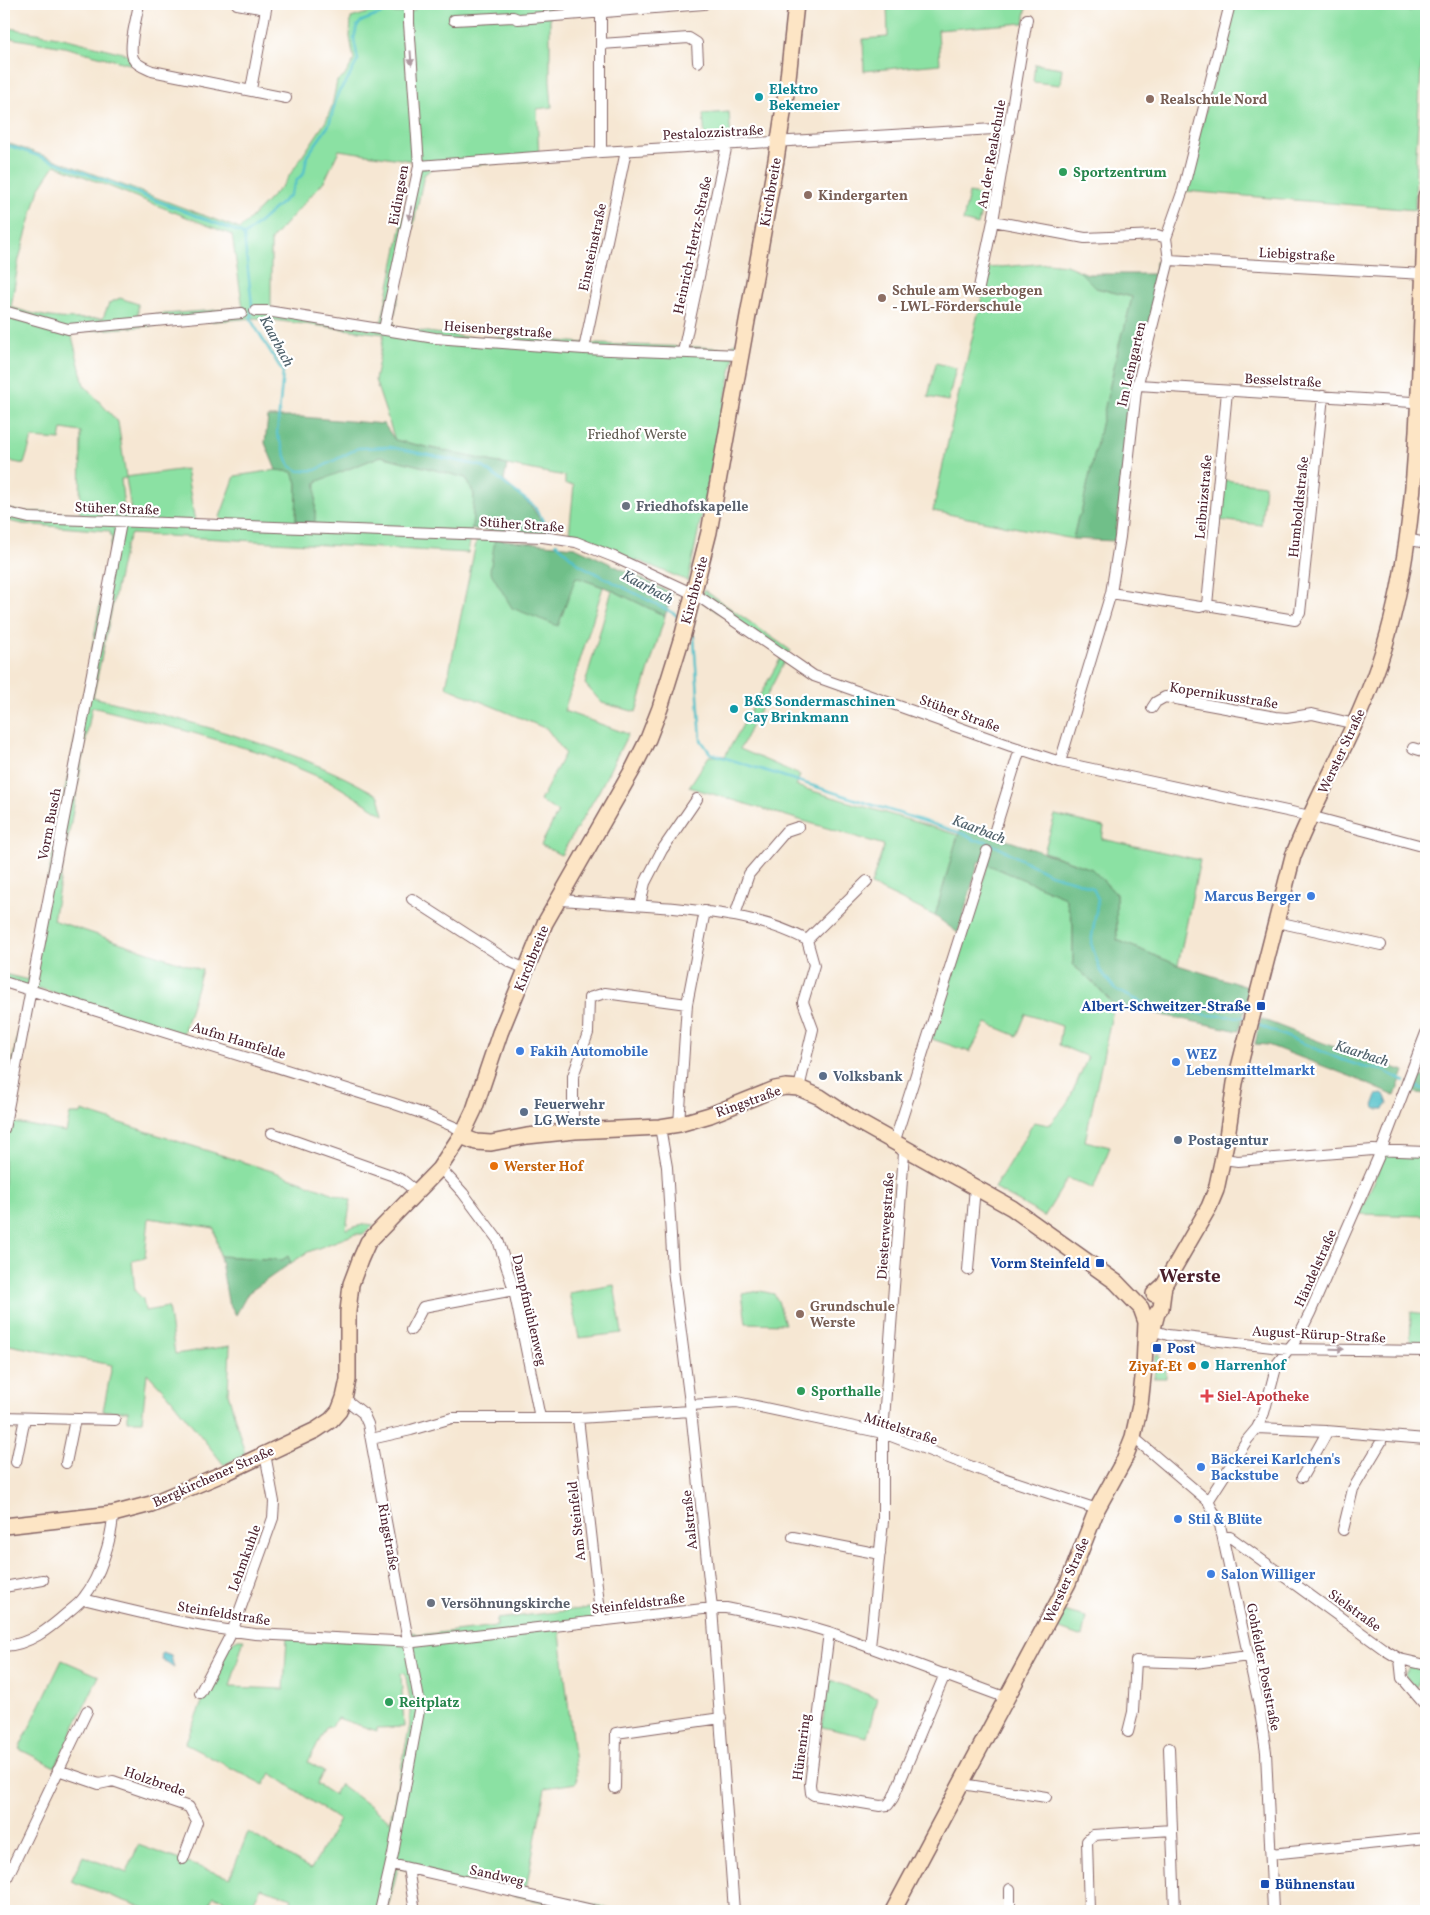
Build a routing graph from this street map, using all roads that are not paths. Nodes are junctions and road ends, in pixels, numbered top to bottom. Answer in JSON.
{"nodes":[{"id":1,"x":139,"y":4,"type":"edge"},
{"id":2,"x":237,"y":4,"type":"edge"},
{"id":3,"x":704,"y":4,"type":"edge"},
{"id":4,"x":796,"y":4,"type":"edge"},
{"id":5,"x":1230,"y":4,"type":"edge"},
{"id":6,"x":266,"y":6,"type":"edge"},
{"id":7,"x":409,"y":7,"type":"edge"},
{"id":8,"x":601,"y":8,"type":"edge"},
{"id":9,"x":1027,"y":19,"type":"dead end"},
{"id":10,"x":454,"y":20,"type":"dead end"},
{"id":11,"x":601,"y":44,"type":"junction"},
{"id":12,"x":698,"y":62,"type":"dead end"},
{"id":13,"x":251,"y":90,"type":"junction"},
{"id":14,"x":286,"y":98,"type":"dead end"},
{"id":15,"x":1009,"y":130,"type":"junction"},
{"id":16,"x":778,"y":142,"type":"junction"},
{"id":17,"x":727,"y":144,"type":"junction"},
{"id":18,"x":626,"y":151,"type":"junction"},
{"id":19,"x":600,"y":152,"type":"junction"},
{"id":20,"x":419,"y":166,"type":"junction"},
{"id":21,"x":1426,"y":196,"type":"edge"},
{"id":22,"x":993,"y":220,"type":"junction"},
{"id":23,"x":1166,"y":238,"type":"junction"},
{"id":24,"x":1169,"y":260,"type":"junction"},
{"id":25,"x":1424,"y":274,"type":"junction"},
{"id":26,"x":978,"y":292,"type":"dead end"},
{"id":27,"x":4,"y":310,"type":"edge"},
{"id":28,"x":255,"y":312,"type":"dead end"},
{"id":29,"x":242,"y":313,"type":"dead end"},
{"id":30,"x":384,"y":329,"type":"junction"},
{"id":31,"x":584,"y":349,"type":"junction"},
{"id":32,"x":683,"y":352,"type":"junction"},
{"id":33,"x":740,"y":355,"type":"junction"},
{"id":34,"x":1138,"y":385,"type":"junction"},
{"id":35,"x":1227,"y":392,"type":"junction"},
{"id":36,"x":1323,"y":396,"type":"junction"},
{"id":37,"x":1422,"y":404,"type":"edge"},
{"id":38,"x":4,"y":512,"type":"edge"},
{"id":39,"x":121,"y":523,"type":"junction"},
{"id":40,"x":1406,"y":539,"type":"junction"},
{"id":41,"x":1426,"y":543,"type":"edge"},
{"id":42,"x":693,"y":593,"type":"junction"},
{"id":43,"x":1111,"y":593,"type":"junction"},
{"id":44,"x":1207,"y":605,"type":"junction"},
{"id":45,"x":1152,"y":708,"type":"dead end"},
{"id":46,"x":1354,"y":724,"type":"junction"},
{"id":47,"x":1413,"y":748,"type":"dead end"},
{"id":48,"x":1020,"y":749,"type":"junction"},
{"id":49,"x":1426,"y":752,"type":"edge"},
{"id":50,"x":1060,"y":762,"type":"junction"},
{"id":51,"x":696,"y":798,"type":"dead end"},
{"id":52,"x":1310,"y":816,"type":"junction"},
{"id":53,"x":798,"y":827,"type":"dead end"},
{"id":54,"x":994,"y":833,"type":"dead end"},
{"id":55,"x":1426,"y":847,"type":"edge"},
{"id":56,"x":987,"y":851,"type":"dead end"},
{"id":57,"x":867,"y":881,"type":"dead end"},
{"id":58,"x":558,"y":898,"type":"junction"},
{"id":59,"x":412,"y":899,"type":"dead end"},
{"id":60,"x":640,"y":905,"type":"junction"},
{"id":61,"x":705,"y":911,"type":"junction"},
{"id":62,"x":735,"y":915,"type":"junction"},
{"id":63,"x":1277,"y":922,"type":"junction"},
{"id":64,"x":807,"y":940,"type":"junction"},
{"id":65,"x":1381,"y":945,"type":"dead end"},
{"id":66,"x":526,"y":969,"type":"junction"},
{"id":67,"x":4,"y":982,"type":"edge"},
{"id":68,"x":32,"y":990,"type":"junction"},
{"id":69,"x":687,"y":1004,"type":"junction"},
{"id":70,"x":1426,"y":1033,"type":"edge"},
{"id":71,"x":799,"y":1088,"type":"junction"},
{"id":72,"x":680,"y":1124,"type":"junction"},
{"id":73,"x":660,"y":1127,"type":"junction"},
{"id":74,"x":4,"y":1129,"type":"edge"},
{"id":75,"x":575,"y":1131,"type":"junction"},
{"id":76,"x":272,"y":1133,"type":"dead end"},
{"id":77,"x":463,"y":1133,"type":"junction"},
{"id":78,"x":896,"y":1143,"type":"junction"},
{"id":79,"x":1381,"y":1151,"type":"junction"},
{"id":80,"x":1426,"y":1152,"type":"edge"},
{"id":81,"x":1231,"y":1160,"type":"junction"},
{"id":82,"x":439,"y":1169,"type":"junction"},
{"id":83,"x":975,"y":1187,"type":"junction"},
{"id":84,"x":417,"y":1192,"type":"junction"},
{"id":85,"x":968,"y":1270,"type":"dead end"},
{"id":86,"x":514,"y":1290,"type":"junction"},
{"id":87,"x":1153,"y":1301,"type":"junction"},
{"id":88,"x":411,"y":1330,"type":"dead end"},
{"id":89,"x":1152,"y":1330,"type":"junction"},
{"id":90,"x":1288,"y":1349,"type":"junction"},
{"id":91,"x":1426,"y":1351,"type":"edge"},
{"id":92,"x":1144,"y":1368,"type":"junction"},
{"id":93,"x":344,"y":1398,"type":"junction"},
{"id":94,"x":691,"y":1408,"type":"junction"},
{"id":95,"x":4,"y":1417,"type":"edge"},
{"id":96,"x":24,"y":1418,"type":"junction"},
{"id":97,"x":540,"y":1418,"type":"junction"},
{"id":98,"x":578,"y":1418,"type":"junction"},
{"id":99,"x":75,"y":1419,"type":"junction"},
{"id":100,"x":115,"y":1420,"type":"dead end"},
{"id":101,"x":1257,"y":1428,"type":"junction"},
{"id":102,"x":1326,"y":1431,"type":"junction"},
{"id":103,"x":883,"y":1433,"type":"junction"},
{"id":104,"x":1381,"y":1436,"type":"junction"},
{"id":105,"x":1133,"y":1437,"type":"junction"},
{"id":106,"x":371,"y":1439,"type":"junction"},
{"id":107,"x":1426,"y":1439,"type":"edge"},
{"id":108,"x":265,"y":1454,"type":"junction"},
{"id":109,"x":16,"y":1462,"type":"dead end"},
{"id":110,"x":66,"y":1463,"type":"dead end"},
{"id":111,"x":1302,"y":1477,"type":"dead end"},
{"id":112,"x":1208,"y":1501,"type":"junction"},
{"id":113,"x":1097,"y":1509,"type":"junction"},
{"id":114,"x":113,"y":1514,"type":"junction"},
{"id":115,"x":4,"y":1526,"type":"edge"},
{"id":116,"x":1343,"y":1530,"type":"dead end"},
{"id":117,"x":1222,"y":1534,"type":"junction"},
{"id":118,"x":793,"y":1536,"type":"dead end"},
{"id":119,"x":880,"y":1554,"type":"junction"},
{"id":120,"x":43,"y":1580,"type":"dead end"},
{"id":121,"x":4,"y":1587,"type":"edge"},
{"id":122,"x":83,"y":1598,"type":"junction"},
{"id":123,"x":712,"y":1608,"type":"junction"},
{"id":124,"x":601,"y":1621,"type":"junction"},
{"id":125,"x":232,"y":1632,"type":"junction"},
{"id":126,"x":829,"y":1632,"type":"junction"},
{"id":127,"x":408,"y":1641,"type":"junction"},
{"id":128,"x":4,"y":1646,"type":"edge"},
{"id":129,"x":870,"y":1647,"type":"junction"},
{"id":130,"x":1248,"y":1656,"type":"junction"},
{"id":131,"x":1400,"y":1659,"type":"junction"},
{"id":132,"x":1426,"y":1665,"type":"edge"},
{"id":133,"x":945,"y":1674,"type":"junction"},
{"id":134,"x":200,"y":1693,"type":"dead end"},
{"id":135,"x":1007,"y":1698,"type":"junction"},
{"id":136,"x":1426,"y":1706,"type":"edge"},
{"id":137,"x":86,"y":1711,"type":"dead end"},
{"id":138,"x":721,"y":1718,"type":"junction"},
{"id":139,"x":1128,"y":1732,"type":"dead end"},
{"id":140,"x":1169,"y":1748,"type":"dead end"},
{"id":141,"x":58,"y":1770,"type":"junction"},
{"id":142,"x":962,"y":1784,"type":"junction"},
{"id":143,"x":616,"y":1788,"type":"dead end"},
{"id":144,"x":1046,"y":1797,"type":"dead end"},
{"id":145,"x":1172,"y":1830,"type":"junction"},
{"id":146,"x":1426,"y":1838,"type":"edge"},
{"id":147,"x":1271,"y":1854,"type":"junction"},
{"id":148,"x":183,"y":1859,"type":"dead end"},
{"id":149,"x":391,"y":1864,"type":"junction"},
{"id":150,"x":408,"y":1868,"type":"junction"},
{"id":151,"x":4,"y":1884,"type":"edge"},
{"id":152,"x":1010,"y":1889,"type":"dead end"},
{"id":153,"x":380,"y":1911,"type":"edge"},
{"id":154,"x":415,"y":1911,"type":"edge"},
{"id":155,"x":597,"y":1911,"type":"edge"},
{"id":156,"x":734,"y":1911,"type":"edge"},
{"id":157,"x":893,"y":1911,"type":"edge"},
{"id":158,"x":1010,"y":1911,"type":"edge"},
{"id":159,"x":1089,"y":1911,"type":"edge"},
{"id":160,"x":1175,"y":1911,"type":"edge"},
{"id":161,"x":1273,"y":1911,"type":"edge"}],
"edges":[{"from":1,"to":13,"type":"street"},
{"from":2,"to":6,"type":"street"},
{"from":3,"to":8,"type":"street"},
{"from":4,"to":16,"type":"street","name":"Kirchbreite"},
{"from":5,"to":23,"type":"street","name":"Im Leingarten"},
{"from":6,"to":13,"type":"street"},
{"from":7,"to":20,"type":"street","name":"Eidingsen","one_way":true},
{"from":8,"to":10,"type":"street"},
{"from":8,"to":11,"type":"street"},
{"from":9,"to":15,"type":"street","name":"An der Realschule"},
{"from":11,"to":12,"type":"street"},
{"from":11,"to":19,"type":"street"},
{"from":13,"to":14,"type":"street"},
{"from":15,"to":16,"type":"street","name":"Pestalozzistraße"},
{"from":15,"to":22,"type":"street","name":"An der Realschule"},
{"from":16,"to":17,"type":"street","name":"Pestalozzistraße"},
{"from":16,"to":33,"type":"street","name":"Kirchbreite"},
{"from":17,"to":18,"type":"street","name":"Pestalozzistraße"},
{"from":17,"to":32,"type":"street","name":"Heinrich-Hertz-Straße"},
{"from":18,"to":19,"type":"street","name":"Pestalozzistraße"},
{"from":18,"to":31,"type":"street","name":"Einsteinstraße"},
{"from":19,"to":20,"type":"street","name":"Pestalozzistraße"},
{"from":20,"to":30,"type":"street","name":"Eidingsen","one_way":true},
{"from":21,"to":25,"type":"street","name":"Werster Straße"},
{"from":22,"to":23,"type":"street"},
{"from":22,"to":26,"type":"street","name":"An der Realschule"},
{"from":23,"to":24,"type":"street","name":"Im Leingarten"},
{"from":24,"to":25,"type":"street","name":"Liebigstraße"},
{"from":24,"to":34,"type":"street","name":"Im Leingarten"},
{"from":25,"to":37,"type":"street","name":"Werster Straße"},
{"from":27,"to":29,"type":"street"},
{"from":28,"to":30,"type":"street","name":"Heisenbergstraße"},
{"from":30,"to":31,"type":"street","name":"Heisenbergstraße"},
{"from":31,"to":32,"type":"street","name":"Heisenbergstraße"},
{"from":32,"to":33,"type":"street","name":"Heisenbergstraße"},
{"from":33,"to":42,"type":"street","name":"Kirchbreite"},
{"from":34,"to":35,"type":"street","name":"Besselstraße"},
{"from":34,"to":43,"type":"street","name":"Im Leingarten"},
{"from":35,"to":36,"type":"street","name":"Besselstraße"},
{"from":35,"to":44,"type":"street","name":"Leibnizstraße"},
{"from":36,"to":37,"type":"street","name":"Besselstraße"},
{"from":36,"to":44,"type":"street","name":"Humboldtstraße"},
{"from":37,"to":40,"type":"street","name":"Werster Straße"},
{"from":38,"to":39,"type":"street","name":"Stüher Straße"},
{"from":39,"to":42,"type":"street","name":"Stüher Straße"},
{"from":39,"to":68,"type":"street","name":"Vorm Busch"},
{"from":40,"to":41,"type":"street"},
{"from":40,"to":46,"type":"street","name":"Werster Straße"},
{"from":42,"to":48,"type":"street","name":"Stüher Straße"},
{"from":42,"to":58,"type":"street","name":"Kirchbreite"},
{"from":43,"to":44,"type":"street"},
{"from":43,"to":50,"type":"street","name":"Im Leingarten"},
{"from":45,"to":46,"type":"street","name":"Kopernikusstraße"},
{"from":46,"to":52,"type":"street","name":"Werster Straße"},
{"from":47,"to":49,"type":"street"},
{"from":48,"to":50,"type":"street","name":"Stüher Straße"},
{"from":48,"to":54,"type":"street"},
{"from":50,"to":52,"type":"street","name":"Stüher Straße"},
{"from":51,"to":60,"type":"street"},
{"from":52,"to":55,"type":"street","name":"Stüher Straße"},
{"from":52,"to":63,"type":"street","name":"Werster Straße"},
{"from":53,"to":62,"type":"street"},
{"from":56,"to":78,"type":"street"},
{"from":57,"to":64,"type":"street"},
{"from":58,"to":60,"type":"street"},
{"from":58,"to":66,"type":"street","name":"Kirchbreite"},
{"from":59,"to":66,"type":"street"},
{"from":60,"to":61,"type":"street"},
{"from":61,"to":62,"type":"street"},
{"from":61,"to":69,"type":"street"},
{"from":62,"to":64,"type":"street"},
{"from":63,"to":65,"type":"street"},
{"from":63,"to":81,"type":"street","name":"Werster Straße"},
{"from":64,"to":71,"type":"street"},
{"from":66,"to":77,"type":"street","name":"Kirchbreite"},
{"from":67,"to":68,"type":"street","name":"Aufm Hamfelde"},
{"from":68,"to":74,"type":"street","name":"Vorm Busch"},
{"from":68,"to":77,"type":"street","name":"Aufm Hamfelde"},
{"from":69,"to":72,"type":"street"},
{"from":69,"to":75,"type":"street"},
{"from":70,"to":79,"type":"street","name":"Händelstraße"},
{"from":71,"to":72,"type":"street","name":"Ringstraße"},
{"from":71,"to":78,"type":"street","name":"Ringstraße"},
{"from":72,"to":73,"type":"street","name":"Ringstraße"},
{"from":73,"to":75,"type":"street","name":"Ringstraße"},
{"from":73,"to":94,"type":"street","name":"Aalstraße"},
{"from":75,"to":77,"type":"street","name":"Ringstraße"},
{"from":76,"to":84,"type":"street"},
{"from":77,"to":82,"type":"street"},
{"from":78,"to":83,"type":"street","name":"Ringstraße"},
{"from":78,"to":103,"type":"street","name":"Diesterwegstraße"},
{"from":79,"to":80,"type":"street"},
{"from":79,"to":81,"type":"street"},
{"from":79,"to":90,"type":"street","name":"Händelstraße"},
{"from":81,"to":87,"type":"street","name":"Werster Straße"},
{"from":82,"to":84,"type":"street"},
{"from":82,"to":86,"type":"street","name":"Dampfmühlenweg"},
{"from":83,"to":85,"type":"street"},
{"from":83,"to":87,"type":"street","name":"Ringstraße"},
{"from":84,"to":93,"type":"street"},
{"from":86,"to":88,"type":"street"},
{"from":86,"to":97,"type":"street","name":"Dampfmühlenweg"},
{"from":87,"to":89,"type":"street","name":"Werster Straße"},
{"from":87,"to":92,"type":"street","name":"Werster Straße"},
{"from":89,"to":90,"type":"street","name":"August-Rürup-Straße"},
{"from":89,"to":92,"type":"street","name":"Werster Straße"},
{"from":90,"to":91,"type":"street","name":"August-Rürup-Straße","one_way":true},
{"from":90,"to":101,"type":"street","name":"Händelstraße"},
{"from":92,"to":105,"type":"street","name":"Werster Straße"},
{"from":93,"to":106,"type":"street","name":"Ringstraße"},
{"from":93,"to":108,"type":"street","name":"Bergkirchener Straße"},
{"from":94,"to":98,"type":"street","name":"Mittelstraße"},
{"from":94,"to":103,"type":"street","name":"Mittelstraße"},
{"from":94,"to":123,"type":"street","name":"Aalstraße"},
{"from":95,"to":96,"type":"street"},
{"from":96,"to":99,"type":"street"},
{"from":96,"to":109,"type":"street"},
{"from":97,"to":98,"type":"street","name":"Mittelstraße"},
{"from":97,"to":106,"type":"street","name":"Mittelstraße"},
{"from":98,"to":124,"type":"street","name":"Am Steinfeld"},
{"from":99,"to":100,"type":"street"},
{"from":99,"to":110,"type":"street"},
{"from":101,"to":102,"type":"street"},
{"from":101,"to":112,"type":"street","name":"Händelstraße"},
{"from":102,"to":104,"type":"street"},
{"from":102,"to":111,"type":"street"},
{"from":103,"to":113,"type":"street","name":"Mittelstraße"},
{"from":103,"to":119,"type":"street","name":"Diesterwegstraße"},
{"from":104,"to":107,"type":"street"},
{"from":104,"to":116,"type":"street"},
{"from":105,"to":112,"type":"street","name":"Gohfelder Poststraße"},
{"from":105,"to":113,"type":"street","name":"Werster Straße"},
{"from":106,"to":127,"type":"street","name":"Ringstraße"},
{"from":108,"to":114,"type":"street","name":"Bergkirchener Straße"},
{"from":108,"to":125,"type":"street","name":"Lehmkuhle"},
{"from":112,"to":117,"type":"street","name":"Gohfelder Poststraße"},
{"from":113,"to":135,"type":"street","name":"Werster Straße"},
{"from":114,"to":115,"type":"street","name":"Bergkirchener Straße"},
{"from":114,"to":122,"type":"street"},
{"from":117,"to":130,"type":"street","name":"Gohfelder Poststraße"},
{"from":117,"to":131,"type":"street","name":"Sielstraße"},
{"from":118,"to":119,"type":"street"},
{"from":119,"to":129,"type":"street","name":"Diesterwegstraße"},
{"from":120,"to":121,"type":"street"},
{"from":122,"to":125,"type":"street","name":"Steinfeldstraße"},
{"from":122,"to":128,"type":"street"},
{"from":123,"to":124,"type":"street","name":"Steinfeldstraße"},
{"from":123,"to":126,"type":"street","name":"Steinfeldstraße"},
{"from":123,"to":138,"type":"street","name":"Aalstraße"},
{"from":124,"to":127,"type":"street","name":"Steinfeldstraße"},
{"from":125,"to":127,"type":"street","name":"Steinfeldstraße"},
{"from":125,"to":134,"type":"street","name":"Lehmkuhle"},
{"from":126,"to":129,"type":"street","name":"Steinfeldstraße"},
{"from":126,"to":133,"type":"street","name":"Hünenring"},
{"from":127,"to":149,"type":"street","name":"Ringstraße"},
{"from":129,"to":133,"type":"street","name":"Steinfeldstraße"},
{"from":130,"to":139,"type":"street"},
{"from":130,"to":147,"type":"street","name":"Gohfelder Poststraße"},
{"from":131,"to":132,"type":"street","name":"Sielstraße"},
{"from":131,"to":136,"type":"street"},
{"from":133,"to":135,"type":"street","name":"Steinfeldstraße"},
{"from":135,"to":142,"type":"street","name":"Werster Straße"},
{"from":137,"to":141,"type":"street"},
{"from":138,"to":143,"type":"street"},
{"from":138,"to":156,"type":"street","name":"Aalstraße"},
{"from":140,"to":145,"type":"street"},
{"from":141,"to":148,"type":"street","name":"Holzbrede"},
{"from":141,"to":151,"type":"street"},
{"from":142,"to":144,"type":"street"},
{"from":142,"to":157,"type":"street","name":"Werster Straße"},
{"from":145,"to":159,"type":"street"},
{"from":145,"to":160,"type":"street"},
{"from":146,"to":147,"type":"street"},
{"from":147,"to":161,"type":"street","name":"Gohfelder Poststraße"},
{"from":149,"to":150,"type":"street","name":"Sandweg"},
{"from":149,"to":153,"type":"street","name":"Ringstraße"},
{"from":150,"to":154,"type":"street"},
{"from":150,"to":155,"type":"street","name":"Sandweg"},
{"from":152,"to":158,"type":"street"}]}
